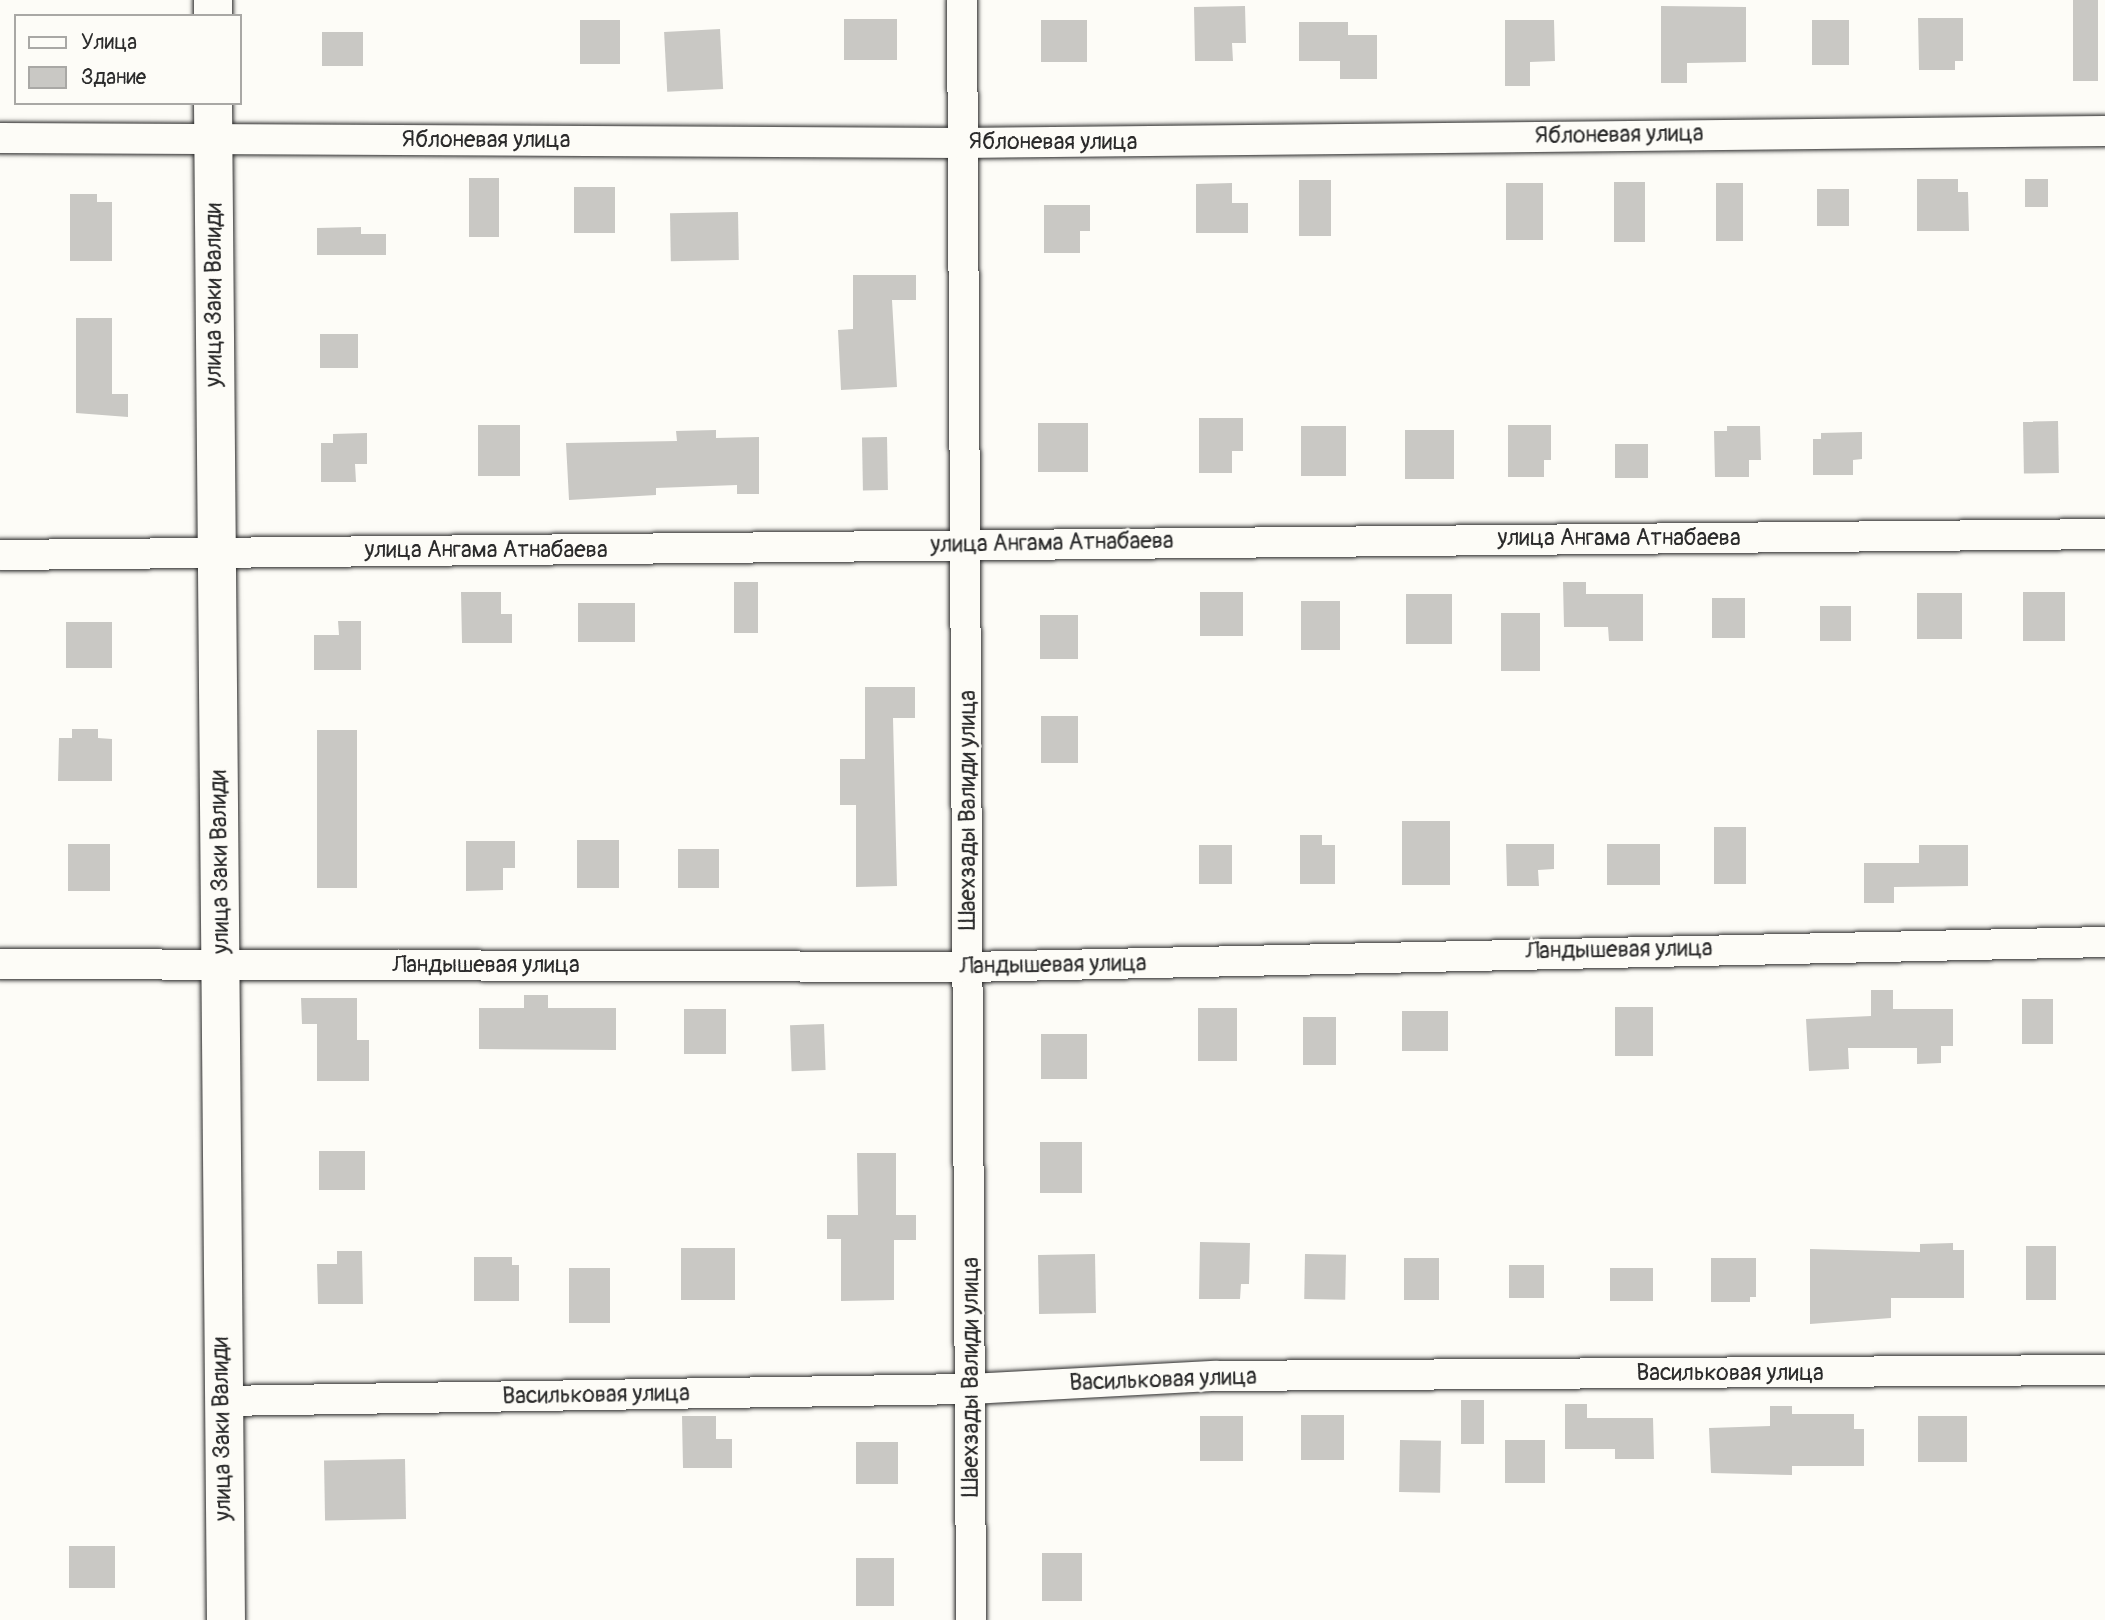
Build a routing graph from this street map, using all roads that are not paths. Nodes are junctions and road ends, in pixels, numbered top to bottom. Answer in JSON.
{"nodes":[{"id":1,"x":962,"y":0,"type":"edge"},
{"id":2,"x":213,"y":121,"type":"edge"},
{"id":3,"x":2105,"y":131,"type":"edge"},
{"id":4,"x":0,"y":138,"type":"edge"},
{"id":5,"x":961,"y":143,"type":"junction"},
{"id":6,"x":2105,"y":534,"type":"edge"},
{"id":7,"x":967,"y":543,"type":"junction"},
{"id":8,"x":214,"y":551,"type":"junction"},
{"id":9,"x":0,"y":555,"type":"edge"},
{"id":10,"x":2105,"y":942,"type":"edge"},
{"id":11,"x":0,"y":964,"type":"edge"},
{"id":12,"x":221,"y":964,"type":"junction"},
{"id":13,"x":969,"y":967,"type":"junction"},
{"id":14,"x":2105,"y":1370,"type":"edge"},
{"id":15,"x":972,"y":1389,"type":"junction"},
{"id":16,"x":221,"y":1401,"type":"junction"},
{"id":17,"x":226,"y":1620,"type":"edge"},
{"id":18,"x":971,"y":1620,"type":"edge"}],
"edges":[{"from":1,"to":5,"type":"street","name":"Шаехзады Валиди улица"},
{"from":2,"to":4,"type":"street","name":"Яблоневая улица"},
{"from":2,"to":5,"type":"street","name":"Яблоневая улица"},
{"from":2,"to":8,"type":"street","name":"улица Заки Валиди"},
{"from":3,"to":5,"type":"street","name":"Яблоневая улица"},
{"from":5,"to":7,"type":"street","name":"Шаехзады Валиди улица"},
{"from":6,"to":7,"type":"street","name":"улица Ангама Атнабаева"},
{"from":7,"to":8,"type":"street","name":"улица Ангама Атнабаева"},
{"from":7,"to":13,"type":"street","name":"Шаехзады Валиди улица"},
{"from":8,"to":9,"type":"street","name":"улица Ангама Атнабаева"},
{"from":8,"to":12,"type":"street","name":"улица Заки Валиди"},
{"from":10,"to":13,"type":"street","name":"Ландышевая улица"},
{"from":11,"to":12,"type":"street","name":"Ландышевая улица"},
{"from":12,"to":13,"type":"street","name":"Ландышевая улица"},
{"from":12,"to":16,"type":"street","name":"улица Заки Валиди"},
{"from":13,"to":15,"type":"street","name":"Шаехзады Валиди улица"},
{"from":14,"to":15,"type":"street","name":"Васильковая улица"},
{"from":15,"to":16,"type":"street","name":"Васильковая улица"},
{"from":15,"to":18,"type":"street","name":"Шаехзады Валиди улица"},
{"from":16,"to":17,"type":"street","name":"улица Заки Валиди"}]}
